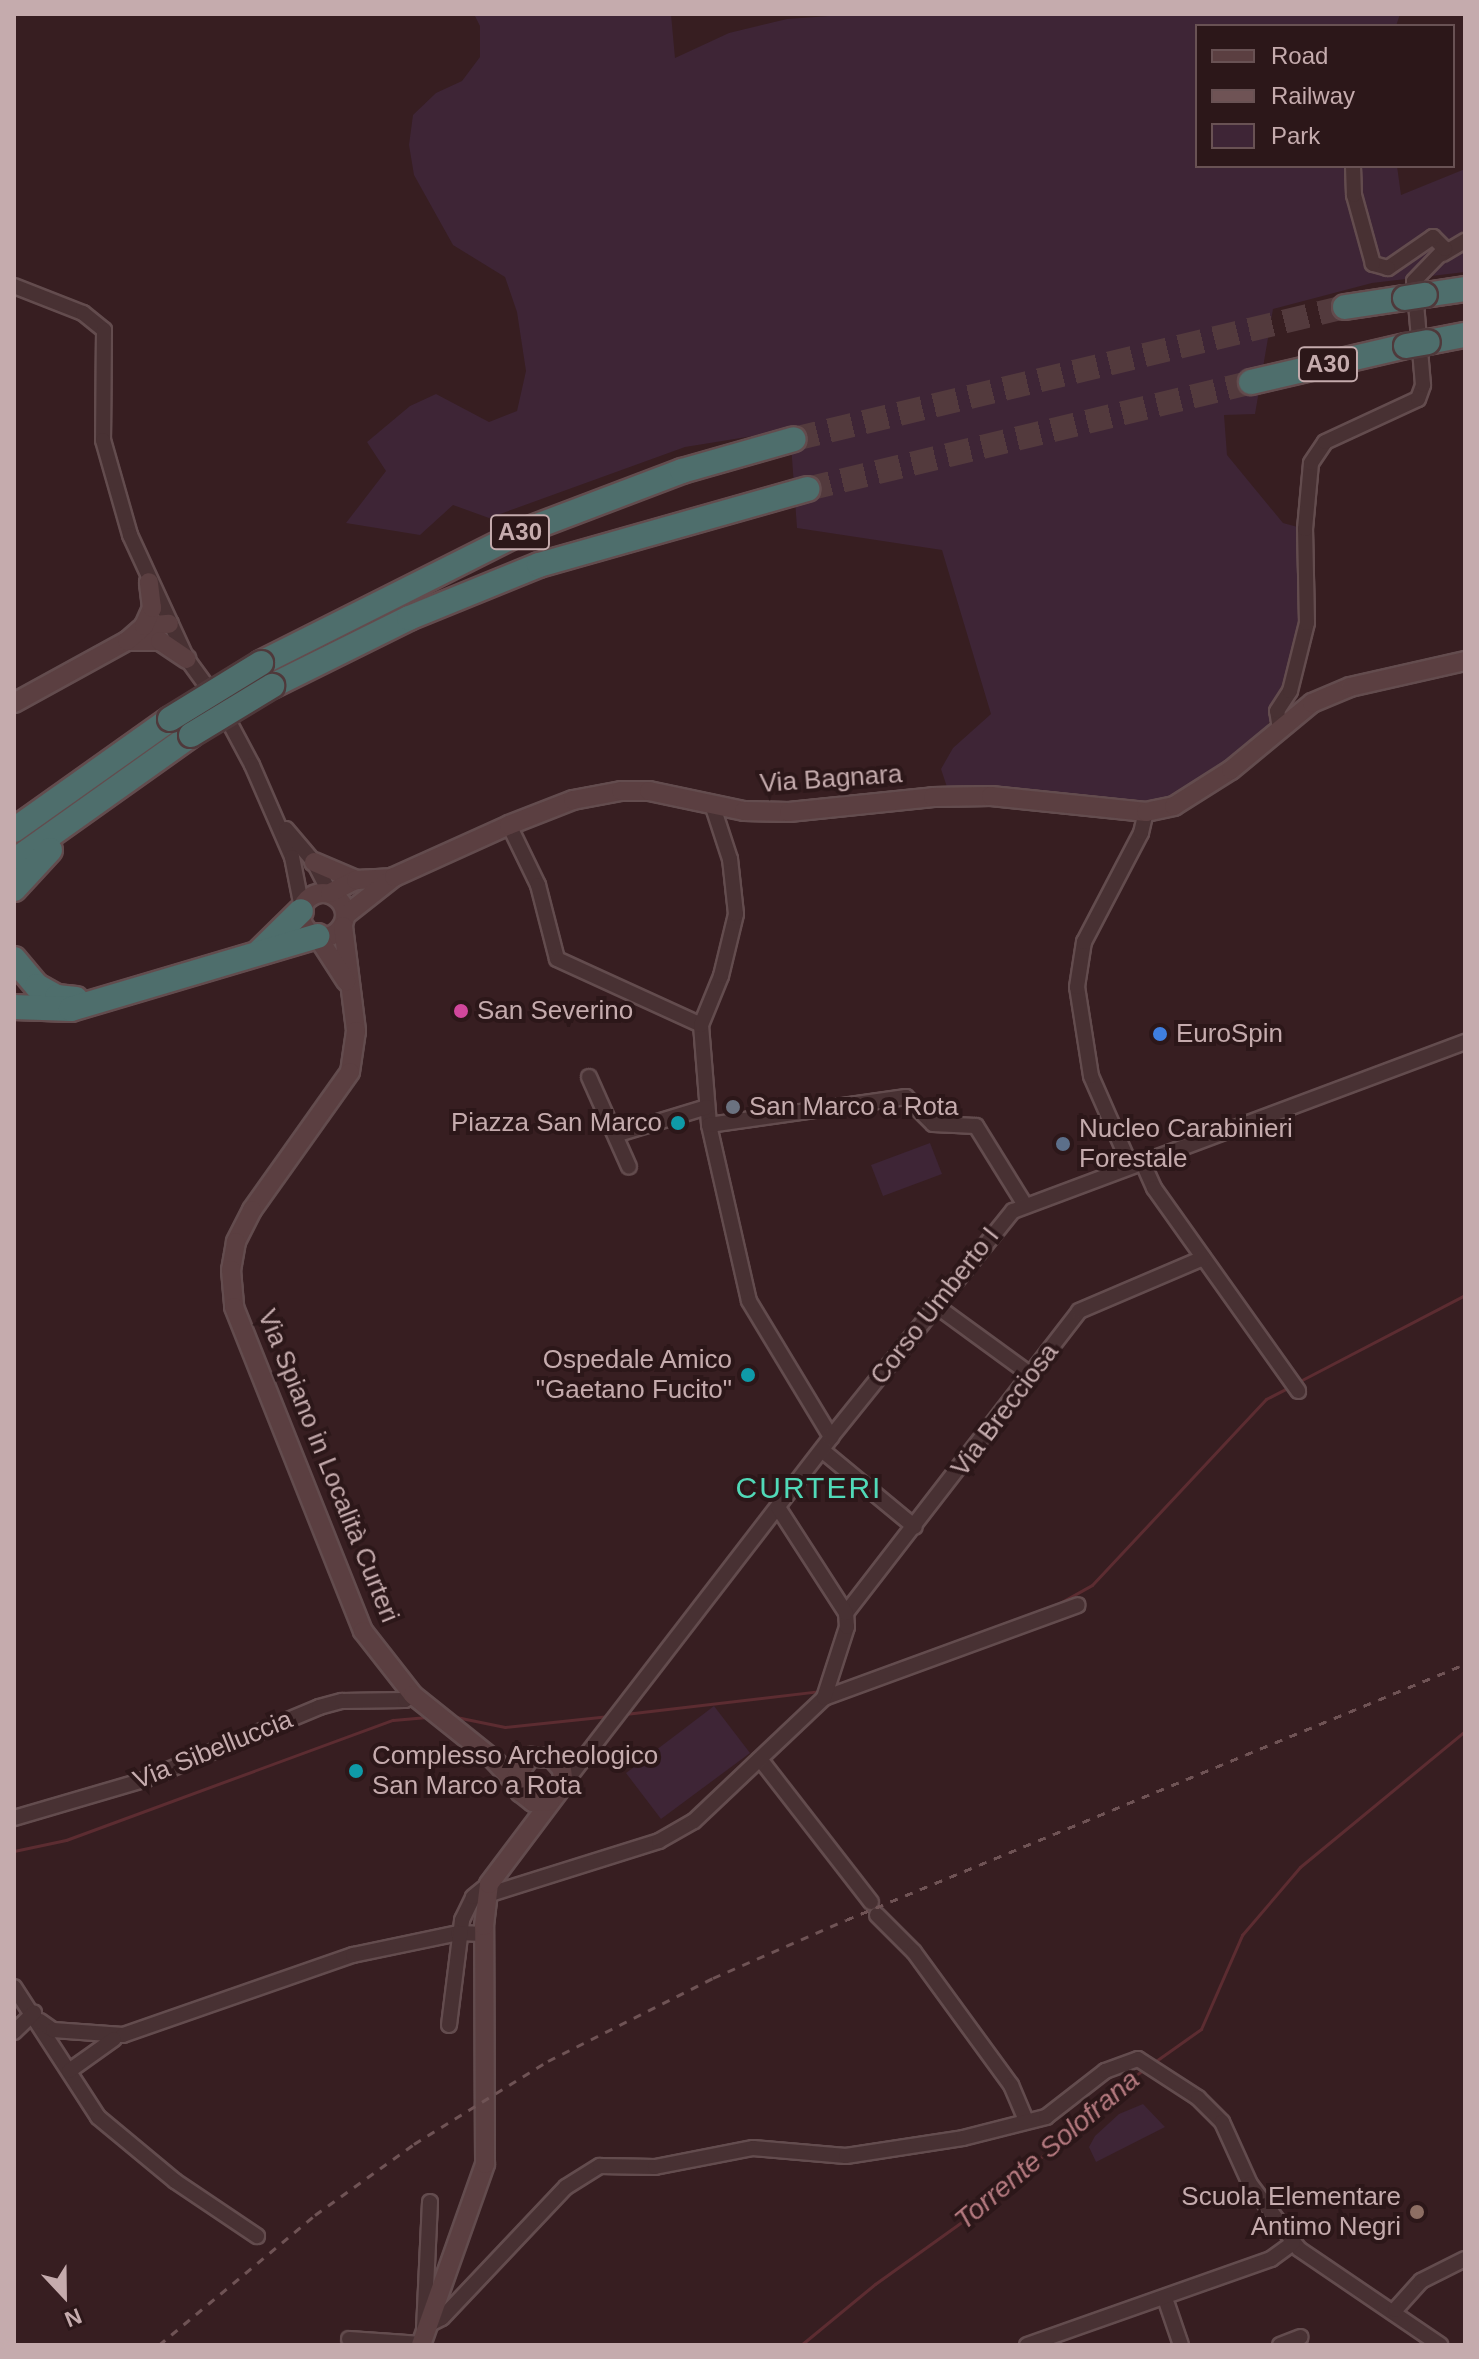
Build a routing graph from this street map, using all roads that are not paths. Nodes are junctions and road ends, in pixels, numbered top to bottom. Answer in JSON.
{"nodes":[{"id":1,"x":1353,"y":168,"type":"edge"},
{"id":2,"x":1465,"y":241,"type":"edge"},
{"id":3,"x":1443,"y":254,"type":"junction"},
{"id":4,"x":14,"y":286,"type":"edge"},
{"id":5,"x":1465,"y":289,"type":"edge"},
{"id":6,"x":1345,"y":307,"type":"tunnel mouth"},
{"id":7,"x":1465,"y":335,"type":"edge"},
{"id":8,"x":1251,"y":382,"type":"tunnel mouth"},
{"id":9,"x":794,"y":439,"type":"tunnel mouth"},
{"id":10,"x":807,"y":489,"type":"tunnel mouth"},
{"id":11,"x":149,"y":582,"type":"junction"},
{"id":12,"x":144,"y":626,"type":"junction"},
{"id":13,"x":164,"y":633,"type":"junction"},
{"id":14,"x":127,"y":641,"type":"junction"},
{"id":15,"x":187,"y":659,"type":"joint"},
{"id":16,"x":1465,"y":661,"type":"edge"},
{"id":17,"x":14,"y":703,"type":"edge"},
{"id":18,"x":1280,"y":729,"type":"junction"},
{"id":19,"x":115,"y":788,"type":"junction"},
{"id":20,"x":713,"y":807,"type":"junction"},
{"id":21,"x":1146,"y":812,"type":"junction"},
{"id":22,"x":275,"y":816,"type":"junction"},
{"id":23,"x":509,"y":825,"type":"junction"},
{"id":24,"x":14,"y":830,"type":"edge"},
{"id":25,"x":14,"y":861,"type":"edge"},
{"id":26,"x":314,"y":862,"type":"junction"},
{"id":27,"x":394,"y":877,"type":"junction"},
{"id":28,"x":356,"y":880,"type":"junction"},
{"id":29,"x":14,"y":889,"type":"edge"},
{"id":30,"x":330,"y":893,"type":"junction"},
{"id":31,"x":301,"y":909,"type":"junction"},
{"id":32,"x":344,"y":920,"type":"junction"},
{"id":33,"x":317,"y":936,"type":"junction"},
{"id":34,"x":288,"y":947,"type":"junction"},
{"id":35,"x":258,"y":952,"type":"junction"},
{"id":36,"x":14,"y":959,"type":"edge"},
{"id":37,"x":338,"y":967,"type":"junction"},
{"id":38,"x":350,"y":986,"type":"junction"},
{"id":39,"x":102,"y":1001,"type":"junction"},
{"id":40,"x":14,"y":1007,"type":"edge"},
{"id":41,"x":701,"y":1025,"type":"junction"},
{"id":42,"x":1465,"y":1042,"type":"edge"},
{"id":43,"x":589,"y":1077,"type":"dead end"},
{"id":44,"x":707,"y":1107,"type":"junction"},
{"id":45,"x":709,"y":1125,"type":"junction"},
{"id":46,"x":618,"y":1134,"type":"junction"},
{"id":47,"x":1136,"y":1163,"type":"junction"},
{"id":48,"x":629,"y":1167,"type":"dead end"},
{"id":49,"x":1025,"y":1205,"type":"junction"},
{"id":50,"x":1203,"y":1258,"type":"junction"},
{"id":51,"x":935,"y":1305,"type":"junction"},
{"id":52,"x":1031,"y":1375,"type":"junction"},
{"id":53,"x":1298,"y":1391,"type":"dead end"},
{"id":54,"x":831,"y":1437,"type":"junction"},
{"id":55,"x":823,"y":1451,"type":"junction"},
{"id":56,"x":779,"y":1509,"type":"junction"},
{"id":57,"x":915,"y":1527,"type":"junction"},
{"id":58,"x":1078,"y":1605,"type":"dead end"},
{"id":59,"x":846,"y":1613,"type":"junction"},
{"id":60,"x":413,"y":1694,"type":"junction"},
{"id":61,"x":826,"y":1695,"type":"junction"},
{"id":62,"x":493,"y":1759,"type":"junction"},
{"id":63,"x":760,"y":1759,"type":"junction"},
{"id":64,"x":583,"y":1760,"type":"junction"},
{"id":65,"x":523,"y":1762,"type":"junction"},
{"id":66,"x":558,"y":1763,"type":"junction"},
{"id":67,"x":564,"y":1784,"type":"junction"},
{"id":68,"x":521,"y":1792,"type":"junction"},
{"id":69,"x":550,"y":1801,"type":"junction"},
{"id":70,"x":14,"y":1818,"type":"edge"},
{"id":71,"x":529,"y":1829,"type":"junction"},
{"id":72,"x":488,"y":1889,"type":"junction"},
{"id":73,"x":458,"y":1933,"type":"junction"},
{"id":74,"x":484,"y":1934,"type":"junction"},
{"id":75,"x":14,"y":1987,"type":"edge"},
{"id":76,"x":37,"y":2017,"type":"junction"},
{"id":77,"x":449,"y":2025,"type":"dead end"},
{"id":78,"x":14,"y":2032,"type":"edge"},
{"id":79,"x":123,"y":2035,"type":"junction"},
{"id":80,"x":69,"y":2071,"type":"junction"},
{"id":81,"x":1025,"y":2118,"type":"junction"},
{"id":82,"x":430,"y":2202,"type":"dead end"},
{"id":83,"x":257,"y":2236,"type":"dead end"},
{"id":84,"x":1293,"y":2243,"type":"junction"},
{"id":85,"x":1465,"y":2259,"type":"edge"},
{"id":86,"x":437,"y":2292,"type":"junction"},
{"id":87,"x":460,"y":2297,"type":"junction"},
{"id":88,"x":1167,"y":2304,"type":"dead end"},
{"id":89,"x":1395,"y":2310,"type":"junction"},
{"id":90,"x":1301,"y":2337,"type":"dead end"},
{"id":91,"x":349,"y":2339,"type":"dead end"},
{"id":92,"x":422,"y":2339,"type":"edge"},
{"id":93,"x":1027,"y":2345,"type":"edge"},
{"id":94,"x":1181,"y":2345,"type":"edge"},
{"id":95,"x":1280,"y":2345,"type":"edge"},
{"id":96,"x":1440,"y":2345,"type":"edge"}],
"edges":[{"from":1,"to":3,"type":"street"},
{"from":2,"to":3,"type":"street"},
{"from":3,"to":18,"type":"street"},
{"from":4,"to":11,"type":"street"},
{"from":5,"to":6,"type":"highway","number":"A30"},
{"from":7,"to":8,"type":"highway","number":"A30"},
{"from":9,"to":24,"type":"highway","number":"A30","bridge":true},
{"from":10,"to":19,"type":"highway","number":"A30","bridge":true},
{"from":11,"to":12,"type":"main road"},
{"from":11,"to":13,"type":"street"},
{"from":12,"to":13,"type":"main road"},
{"from":12,"to":14,"type":"main road"},
{"from":13,"to":14,"type":"main road"},
{"from":13,"to":15,"type":"main road"},
{"from":14,"to":17,"type":"main road"},
{"from":15,"to":22,"type":"street"},
{"from":16,"to":18,"type":"main road"},
{"from":18,"to":21,"type":"main road"},
{"from":19,"to":25,"type":"highway","number":"A30"},
{"from":19,"to":29,"type":"highway"},
{"from":20,"to":21,"type":"main road","name":"Via Bagnara"},
{"from":20,"to":23,"type":"main road","name":"Via Bagnara"},
{"from":20,"to":41,"type":"street"},
{"from":21,"to":47,"type":"street"},
{"from":22,"to":26,"type":"street"},
{"from":22,"to":31,"type":"street"},
{"from":23,"to":27,"type":"main road","name":"Via Bagnara"},
{"from":23,"to":41,"type":"street"},
{"from":26,"to":28,"type":"main road"},
{"from":26,"to":30,"type":"street"},
{"from":27,"to":28,"type":"main road","name":"Via Bagnara"},
{"from":27,"to":32,"type":"main road","name":"Via Bagnara"},
{"from":28,"to":30,"type":"main road","name":"Via Bagnara"},
{"from":30,"to":31,"type":"main road"},
{"from":30,"to":32,"type":"main road"},
{"from":31,"to":33,"type":"main road"},
{"from":31,"to":35,"type":"highway"},
{"from":32,"to":33,"type":"main road"},
{"from":32,"to":38,"type":"main road","name":"Via Spiano in Località Curteri"},
{"from":33,"to":34,"type":"highway"},
{"from":33,"to":37,"type":"main road","name":"Via Spiano in Località Curteri"},
{"from":34,"to":35,"type":"highway"},
{"from":34,"to":37,"type":"main road"},
{"from":35,"to":39,"type":"highway"},
{"from":36,"to":39,"type":"highway"},
{"from":37,"to":38,"type":"main road","name":"Via Spiano in Località Curteri"},
{"from":38,"to":60,"type":"main road","name":"Via Spiano in Località Curteri"},
{"from":39,"to":40,"type":"highway"},
{"from":41,"to":44,"type":"street"},
{"from":42,"to":47,"type":"street","name":"Corso Umberto I"},
{"from":43,"to":46,"type":"street"},
{"from":44,"to":45,"type":"street"},
{"from":44,"to":46,"type":"street"},
{"from":45,"to":49,"type":"street"},
{"from":45,"to":54,"type":"street"},
{"from":46,"to":48,"type":"street"},
{"from":47,"to":49,"type":"street","name":"Corso Umberto I"},
{"from":47,"to":50,"type":"street"},
{"from":49,"to":51,"type":"street","name":"Corso Umberto I"},
{"from":50,"to":52,"type":"street","name":"Via Brecciosa"},
{"from":50,"to":53,"type":"street"},
{"from":51,"to":52,"type":"street"},
{"from":51,"to":54,"type":"street","name":"Corso Umberto I"},
{"from":52,"to":57,"type":"street","name":"Via Brecciosa"},
{"from":54,"to":55,"type":"street","name":"Corso Umberto I"},
{"from":55,"to":56,"type":"street","name":"Corso Umberto I"},
{"from":55,"to":57,"type":"street"},
{"from":56,"to":59,"type":"street"},
{"from":56,"to":64,"type":"street","name":"Corso Umberto I"},
{"from":57,"to":59,"type":"street","name":"Via Brecciosa"},
{"from":58,"to":61,"type":"street"},
{"from":59,"to":61,"type":"street"},
{"from":60,"to":62,"type":"main road","name":"Via Spiano in Località Curteri"},
{"from":60,"to":70,"type":"street","name":"Via Sibelluccia"},
{"from":61,"to":63,"type":"street"},
{"from":62,"to":65,"type":"main road"},
{"from":62,"to":68,"type":"main road","name":"Via Spiano in Località Curteri"},
{"from":63,"to":72,"type":"street"},
{"from":63,"to":81,"type":"street"},
{"from":64,"to":66,"type":"street"},
{"from":64,"to":67,"type":"street","name":"Corso Umberto I"},
{"from":65,"to":66,"type":"main road"},
{"from":65,"to":68,"type":"main road"},
{"from":66,"to":67,"type":"main road"},
{"from":67,"to":69,"type":"main road"},
{"from":68,"to":69,"type":"main road"},
{"from":68,"to":71,"type":"main road"},
{"from":69,"to":71,"type":"main road"},
{"from":71,"to":72,"type":"main road"},
{"from":72,"to":73,"type":"street"},
{"from":72,"to":74,"type":"main road"},
{"from":73,"to":74,"type":"street"},
{"from":73,"to":77,"type":"street"},
{"from":73,"to":79,"type":"street"},
{"from":74,"to":86,"type":"main road"},
{"from":75,"to":76,"type":"street"},
{"from":76,"to":78,"type":"street"},
{"from":76,"to":79,"type":"street"},
{"from":76,"to":80,"type":"street"},
{"from":79,"to":80,"type":"street"},
{"from":80,"to":83,"type":"street"},
{"from":81,"to":84,"type":"street"},
{"from":81,"to":87,"type":"street"},
{"from":82,"to":92,"type":"street"},
{"from":84,"to":89,"type":"street"},
{"from":84,"to":93,"type":"street"},
{"from":85,"to":89,"type":"street"},
{"from":86,"to":87,"type":"street"},
{"from":86,"to":92,"type":"main road"},
{"from":87,"to":92,"type":"street"},
{"from":88,"to":94,"type":"street"},
{"from":89,"to":96,"type":"street"},
{"from":90,"to":95,"type":"street"},
{"from":91,"to":92,"type":"street"}]}
